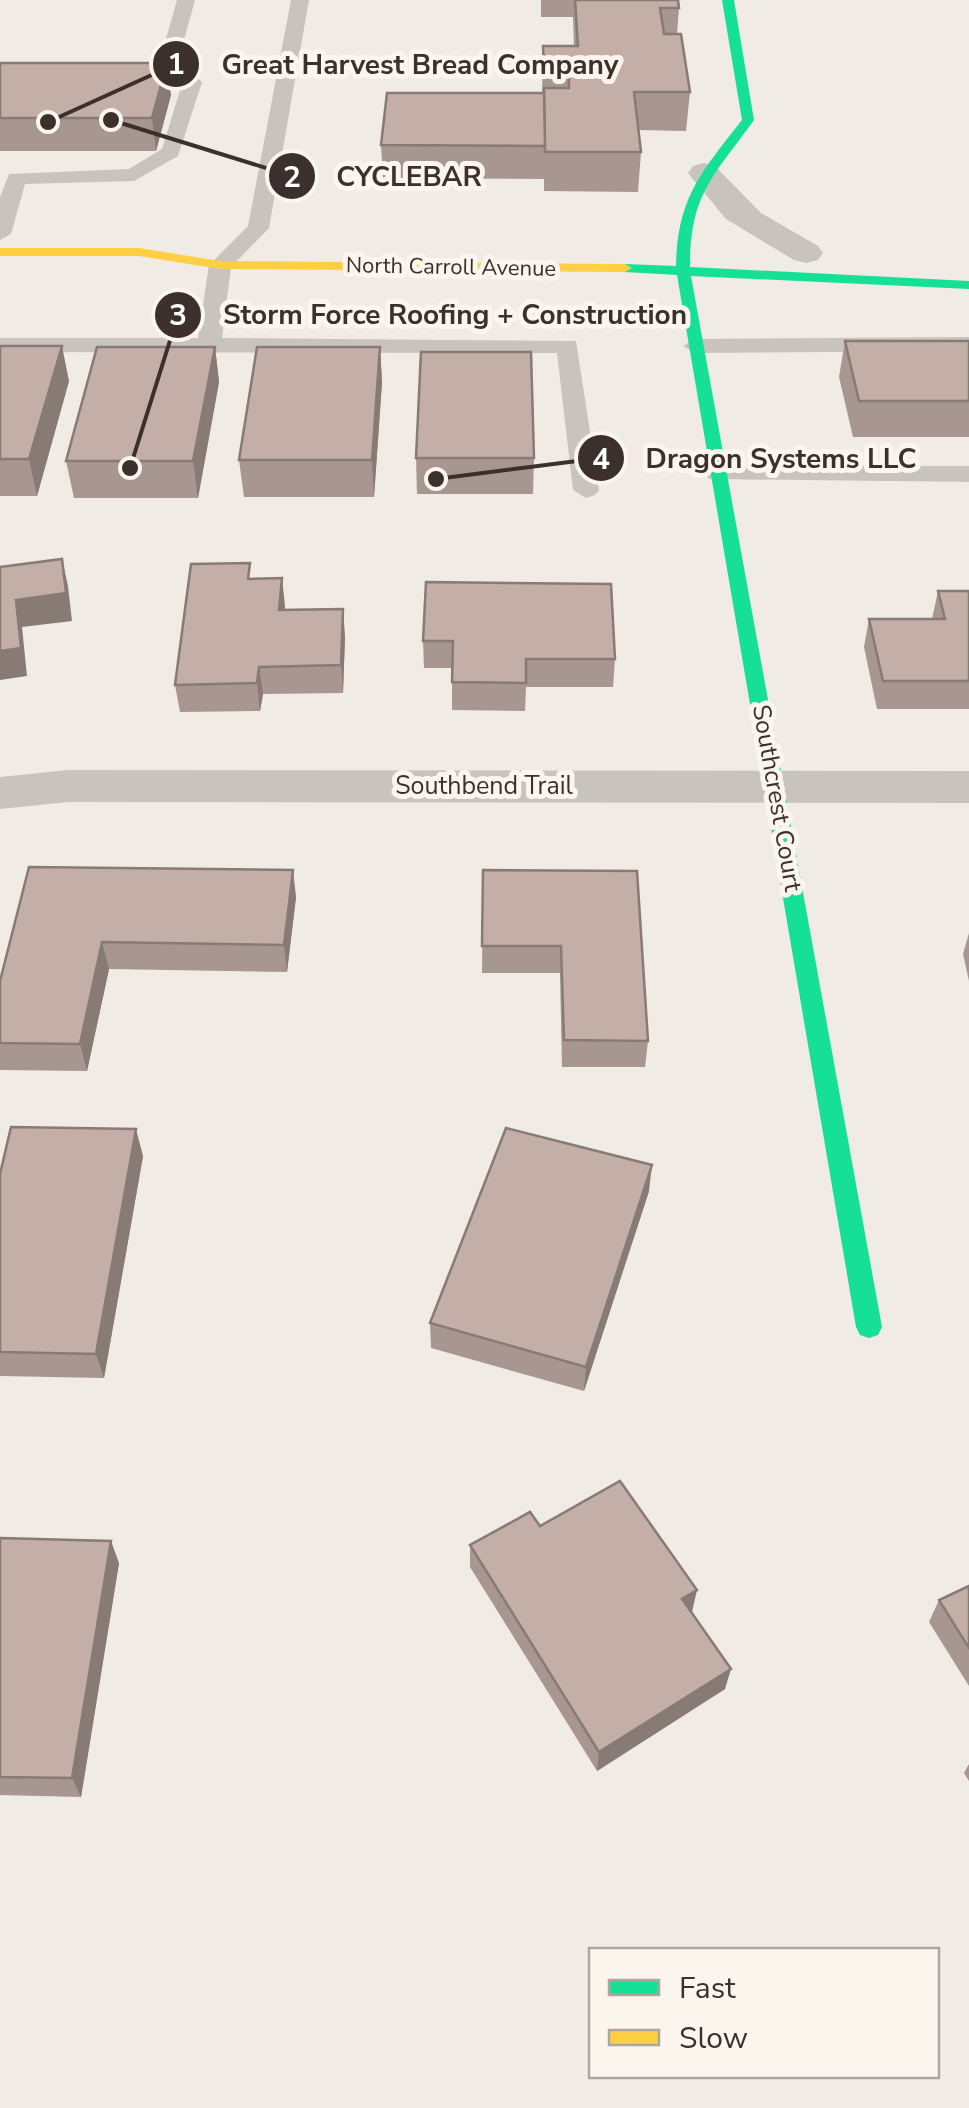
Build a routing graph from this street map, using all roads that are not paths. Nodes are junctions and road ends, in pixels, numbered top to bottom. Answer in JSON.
{"nodes":[{"id":1,"x":186,"y":0,"type":"edge"},
{"id":2,"x":300,"y":0,"type":"edge"},
{"id":3,"x":728,"y":0,"type":"edge"},
{"id":4,"x":704,"y":173,"type":"junction"},
{"id":5,"x":0,"y":234,"type":"edge"},
{"id":6,"x":0,"y":252,"type":"edge"},
{"id":7,"x":815,"y":253,"type":"joint"},
{"id":8,"x":220,"y":265,"type":"junction"},
{"id":9,"x":683,"y":270,"type":"junction"},
{"id":10,"x":152,"y":278,"type":"dead end"},
{"id":11,"x":969,"y":284,"type":"edge"},
{"id":12,"x":0,"y":344,"type":"edge"},
{"id":13,"x":969,"y":344,"type":"edge"},
{"id":14,"x":695,"y":346,"type":"junction"},
{"id":15,"x":210,"y":347,"type":"junction"},
{"id":16,"x":718,"y":474,"type":"junction"},
{"id":17,"x":969,"y":474,"type":"edge"},
{"id":18,"x":586,"y":490,"type":"dead end"},
{"id":19,"x":775,"y":786,"type":"junction"},
{"id":20,"x":969,"y":787,"type":"edge"},
{"id":21,"x":0,"y":793,"type":"edge"},
{"id":22,"x":869,"y":1327,"type":"dead end"}],
"edges":[{"from":1,"to":5,"type":"lane"},
{"from":2,"to":8,"type":"lane"},
{"from":3,"to":4,"type":"street","name":"Southcrest Court"},
{"from":4,"to":7,"type":"street"},
{"from":4,"to":9,"type":"street","name":"Southcrest Court"},
{"from":6,"to":8,"type":"street","name":"North Carroll Avenue"},
{"from":7,"to":9,"type":"street","name":"North Carroll Avenue"},
{"from":8,"to":9,"type":"street","name":"North Carroll Avenue"},
{"from":8,"to":10,"type":"street","name":"North Carroll Avenue"},
{"from":8,"to":15,"type":"lane"},
{"from":9,"to":11,"type":"street","name":"North Carroll Avenue"},
{"from":9,"to":14,"type":"street","name":"Southcrest Court"},
{"from":12,"to":15,"type":"lane"},
{"from":13,"to":14,"type":"lane"},
{"from":14,"to":16,"type":"street","name":"Southcrest Court"},
{"from":15,"to":18,"type":"lane"},
{"from":16,"to":17,"type":"lane"},
{"from":16,"to":19,"type":"street","name":"Southcrest Court"},
{"from":19,"to":20,"type":"street","name":"Southbend Trail"},
{"from":19,"to":21,"type":"street","name":"Southbend Trail"},
{"from":19,"to":22,"type":"street","name":"Southcrest Court"}]}
